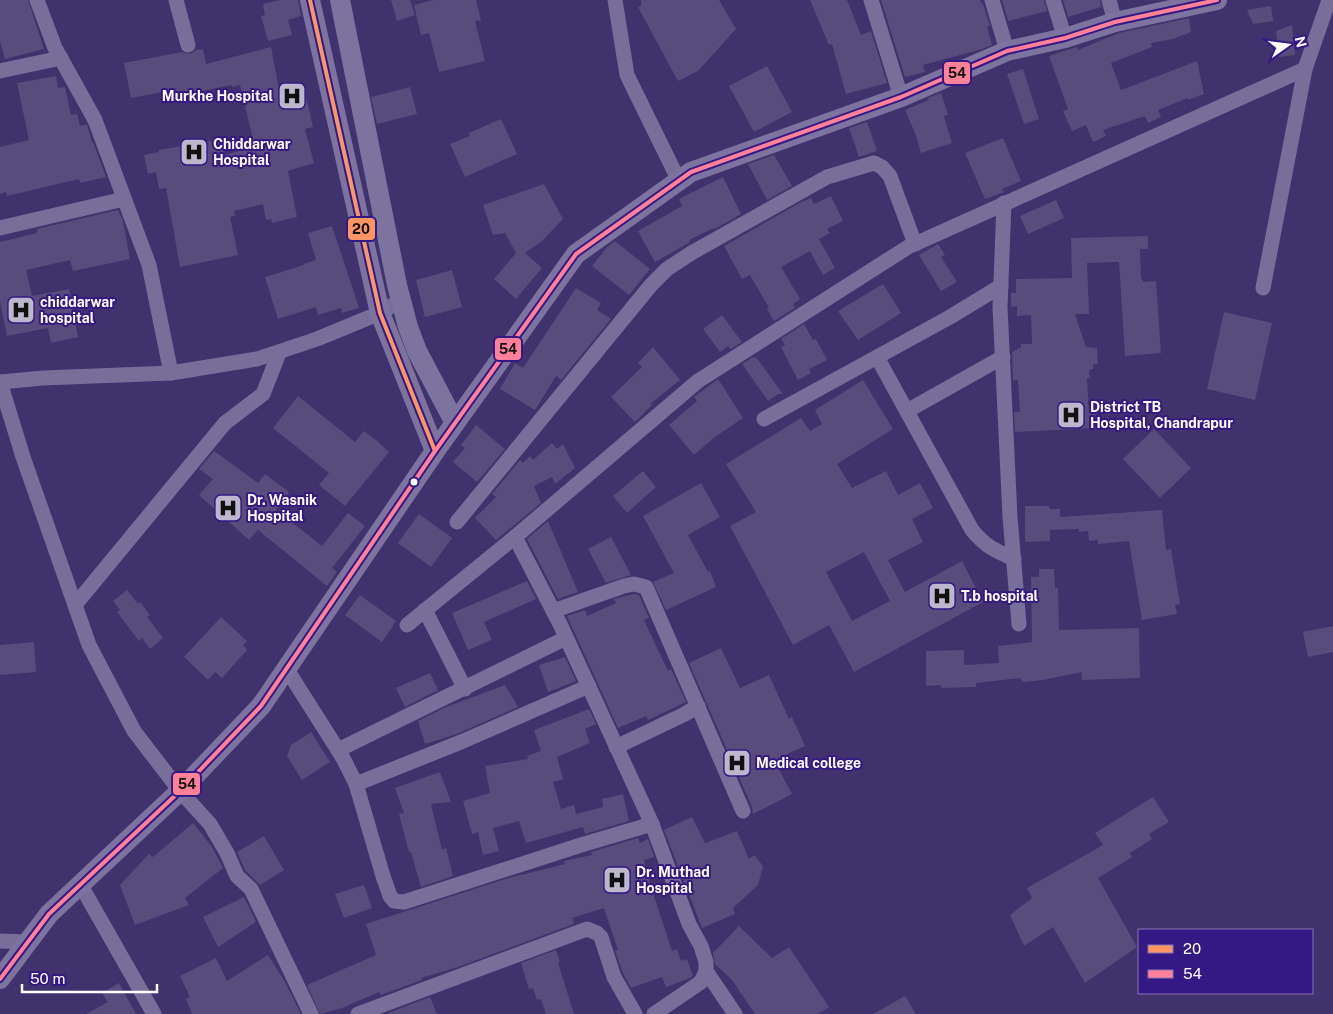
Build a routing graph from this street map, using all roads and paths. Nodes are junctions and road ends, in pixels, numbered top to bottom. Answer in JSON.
{"nodes":[{"id":1,"x":36,"y":0,"type":"edge"},
{"id":2,"x":176,"y":0,"type":"edge"},
{"id":3,"x":310,"y":0,"type":"edge"},
{"id":4,"x":340,"y":0,"type":"edge"},
{"id":5,"x":615,"y":0,"type":"edge"},
{"id":6,"x":871,"y":0,"type":"edge"},
{"id":7,"x":992,"y":0,"type":"edge"},
{"id":8,"x":1053,"y":0,"type":"edge"},
{"id":9,"x":1109,"y":0,"type":"edge"},
{"id":10,"x":1217,"y":0,"type":"edge"},
{"id":11,"x":1329,"y":0,"type":"edge"},
{"id":12,"x":1115,"y":22,"type":"junction"},
{"id":13,"x":1065,"y":38,"type":"junction"},
{"id":14,"x":188,"y":45,"type":"dead end"},
{"id":15,"x":1007,"y":51,"type":"junction"},
{"id":16,"x":61,"y":58,"type":"junction"},
{"id":17,"x":1305,"y":68,"type":"junction"},
{"id":18,"x":0,"y":70,"type":"edge"},
{"id":19,"x":901,"y":97,"type":"junction"},
{"id":20,"x":679,"y":181,"type":"junction"},
{"id":21,"x":124,"y":198,"type":"junction"},
{"id":22,"x":1004,"y":203,"type":"junction"},
{"id":23,"x":0,"y":228,"type":"edge"},
{"id":24,"x":915,"y":244,"type":"junction"},
{"id":25,"x":1001,"y":286,"type":"junction"},
{"id":26,"x":1263,"y":288,"type":"dead end"},
{"id":27,"x":401,"y":300,"type":"junction"},
{"id":28,"x":380,"y":313,"type":"junction"},
{"id":29,"x":279,"y":353,"type":"junction"},
{"id":30,"x":877,"y":357,"type":"junction"},
{"id":31,"x":1003,"y":357,"type":"junction"},
{"id":32,"x":171,"y":373,"type":"junction"},
{"id":33,"x":0,"y":382,"type":"edge"},
{"id":34,"x":907,"y":411,"type":"junction"},
{"id":35,"x":764,"y":419,"type":"dead end"},
{"id":36,"x":455,"y":423,"type":"junction"},
{"id":37,"x":435,"y":451,"type":"junction"},
{"id":38,"x":457,"y":522,"type":"dead end"},
{"id":39,"x":515,"y":537,"type":"junction"},
{"id":40,"x":1014,"y":560,"type":"junction"},
{"id":41,"x":74,"y":605,"type":"junction"},
{"id":42,"x":425,"y":610,"type":"junction"},
{"id":43,"x":553,"y":611,"type":"junction"},
{"id":44,"x":1019,"y":624,"type":"dead end"},
{"id":45,"x":407,"y":625,"type":"dead end"},
{"id":46,"x":566,"y":638,"type":"junction"},
{"id":47,"x":286,"y":668,"type":"junction"},
{"id":48,"x":589,"y":686,"type":"junction"},
{"id":49,"x":464,"y":689,"type":"junction"},
{"id":50,"x":698,"y":706,"type":"junction"},
{"id":51,"x":616,"y":747,"type":"junction"},
{"id":52,"x":338,"y":750,"type":"junction"},
{"id":53,"x":356,"y":784,"type":"junction"},
{"id":54,"x":180,"y":790,"type":"junction"},
{"id":55,"x":743,"y":811,"type":"dead end"},
{"id":56,"x":652,"y":824,"type":"junction"},
{"id":57,"x":80,"y":884,"type":"junction"},
{"id":58,"x":0,"y":941,"type":"edge"},
{"id":59,"x":28,"y":942,"type":"junction"},
{"id":60,"x":706,"y":971,"type":"junction"},
{"id":61,"x":0,"y":979,"type":"edge"},
{"id":62,"x":311,"y":1012,"type":"edge"},
{"id":63,"x":154,"y":1014,"type":"edge"},
{"id":64,"x":358,"y":1014,"type":"edge"},
{"id":65,"x":635,"y":1014,"type":"edge"},
{"id":66,"x":654,"y":1014,"type":"edge"},
{"id":67,"x":735,"y":1014,"type":"edge"}],
"edges":[{"from":1,"to":16,"type":"street"},
{"from":2,"to":14,"type":"street"},
{"from":3,"to":28,"type":"main road"},
{"from":4,"to":27,"type":"main road"},
{"from":5,"to":20,"type":"street"},
{"from":6,"to":19,"type":"street"},
{"from":7,"to":15,"type":"street"},
{"from":8,"to":13,"type":"street"},
{"from":9,"to":12,"type":"street"},
{"from":10,"to":12,"type":"main road"},
{"from":11,"to":17,"type":"street"},
{"from":12,"to":13,"type":"main road"},
{"from":13,"to":15,"type":"main road"},
{"from":15,"to":19,"type":"main road"},
{"from":16,"to":18,"type":"street"},
{"from":16,"to":21,"type":"street"},
{"from":17,"to":22,"type":"street"},
{"from":17,"to":26,"type":"street"},
{"from":19,"to":20,"type":"main road"},
{"from":20,"to":36,"type":"main road"},
{"from":21,"to":23,"type":"street"},
{"from":21,"to":32,"type":"street"},
{"from":22,"to":24,"type":"street"},
{"from":22,"to":25,"type":"street"},
{"from":24,"to":38,"type":"street"},
{"from":24,"to":39,"type":"street"},
{"from":25,"to":30,"type":"street"},
{"from":25,"to":31,"type":"street"},
{"from":27,"to":28,"type":"street"},
{"from":27,"to":36,"type":"main road"},
{"from":28,"to":29,"type":"street"},
{"from":28,"to":37,"type":"main road"},
{"from":29,"to":32,"type":"street"},
{"from":29,"to":41,"type":"street"},
{"from":30,"to":34,"type":"street"},
{"from":30,"to":35,"type":"street"},
{"from":31,"to":34,"type":"street"},
{"from":31,"to":40,"type":"street"},
{"from":32,"to":33,"type":"street"},
{"from":33,"to":41,"type":"street"},
{"from":34,"to":40,"type":"street"},
{"from":36,"to":37,"type":"main road"},
{"from":37,"to":47,"type":"main road"},
{"from":39,"to":42,"type":"street"},
{"from":39,"to":43,"type":"street"},
{"from":40,"to":44,"type":"street"},
{"from":41,"to":54,"type":"street"},
{"from":42,"to":45,"type":"street"},
{"from":42,"to":49,"type":"street"},
{"from":43,"to":46,"type":"street"},
{"from":43,"to":50,"type":"street"},
{"from":46,"to":48,"type":"street"},
{"from":46,"to":49,"type":"street"},
{"from":47,"to":52,"type":"street"},
{"from":47,"to":54,"type":"main road"},
{"from":48,"to":51,"type":"street"},
{"from":48,"to":53,"type":"street"},
{"from":49,"to":52,"type":"street"},
{"from":50,"to":51,"type":"street"},
{"from":50,"to":55,"type":"street"},
{"from":51,"to":56,"type":"street"},
{"from":52,"to":53,"type":"street"},
{"from":53,"to":56,"type":"street"},
{"from":54,"to":57,"type":"main road"},
{"from":54,"to":62,"type":"street"},
{"from":56,"to":60,"type":"street"},
{"from":57,"to":59,"type":"main road"},
{"from":57,"to":63,"type":"street"},
{"from":58,"to":59,"type":"street"},
{"from":59,"to":61,"type":"main road"},
{"from":60,"to":66,"type":"street"},
{"from":60,"to":67,"type":"street"},
{"from":64,"to":65,"type":"street"}]}
